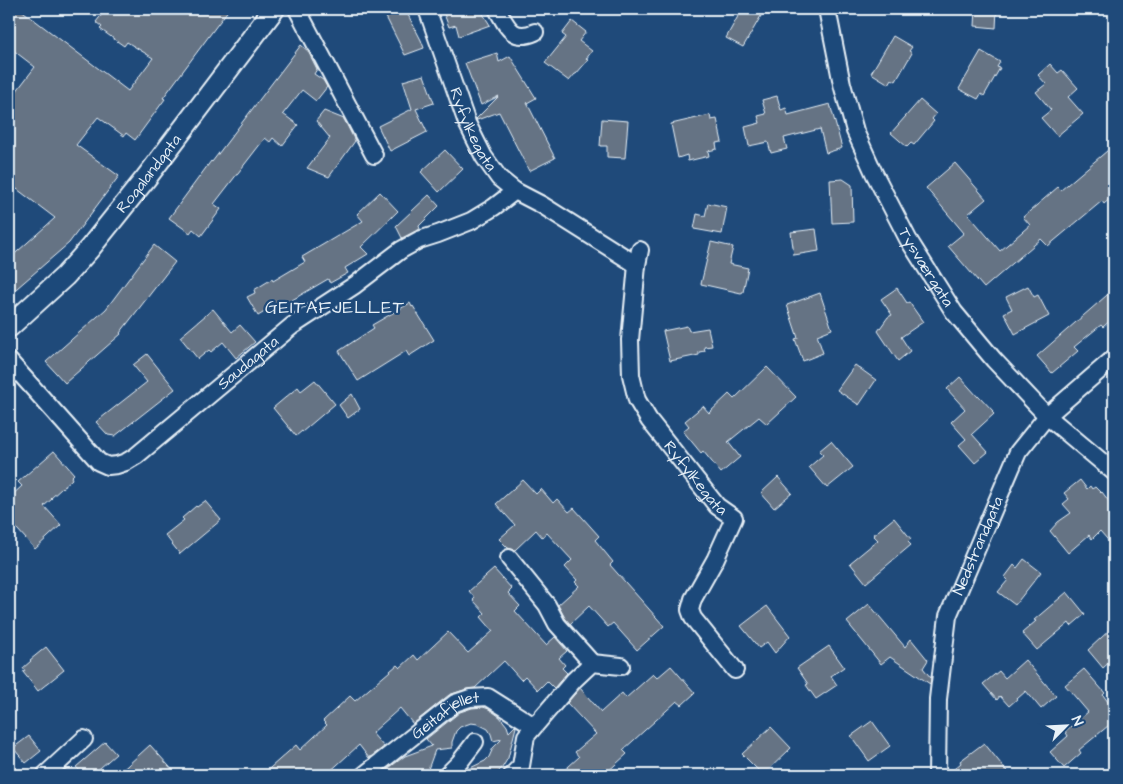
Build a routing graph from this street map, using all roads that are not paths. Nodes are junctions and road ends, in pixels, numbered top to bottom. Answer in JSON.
{"nodes":[{"id":1,"x":274,"y":9,"type":"edge"},
{"id":2,"x":297,"y":9,"type":"edge"},
{"id":3,"x":427,"y":9,"type":"edge"},
{"id":4,"x":497,"y":9,"type":"edge"},
{"id":5,"x":827,"y":9,"type":"edge"},
{"id":6,"x":535,"y":32,"type":"dead end"},
{"id":7,"x":374,"y":155,"type":"dead end"},
{"id":8,"x":515,"y":191,"type":"junction"},
{"id":9,"x":9,"y":327,"type":"edge"},
{"id":10,"x":1114,"y":358,"type":"edge"},
{"id":11,"x":9,"y":361,"type":"edge"},
{"id":12,"x":1047,"y":416,"type":"junction"},
{"id":13,"x":1114,"y":472,"type":"edge"},
{"id":14,"x":509,"y":558,"type":"dead end"},
{"id":15,"x":592,"y":663,"type":"junction"},
{"id":16,"x":621,"y":666,"type":"dead end"},
{"id":17,"x":735,"y":670,"type":"dead end"},
{"id":18,"x":534,"y":726,"type":"junction"},
{"id":19,"x":84,"y":739,"type":"dead end"},
{"id":20,"x":474,"y":742,"type":"dead end"},
{"id":21,"x":45,"y":775,"type":"edge"},
{"id":22,"x":364,"y":775,"type":"edge"},
{"id":23,"x":447,"y":775,"type":"edge"},
{"id":24,"x":512,"y":775,"type":"edge"},
{"id":25,"x":937,"y":775,"type":"edge"}],
"edges":[{"from":1,"to":9,"type":"street","name":"Rogalandgata"},
{"from":2,"to":7,"type":"street"},
{"from":3,"to":8,"type":"street","name":"Ryfylkegata"},
{"from":4,"to":6,"type":"street"},
{"from":5,"to":12,"type":"street","name":"Tysværgata"},
{"from":8,"to":11,"type":"street","name":"Saudagata"},
{"from":8,"to":17,"type":"street","name":"Ryfylkegata"},
{"from":10,"to":12,"type":"street","name":"Nedstrandgata"},
{"from":12,"to":13,"type":"street","name":"Tysværgata"},
{"from":12,"to":25,"type":"street","name":"Nedstrandgata"},
{"from":14,"to":15,"type":"street"},
{"from":15,"to":16,"type":"street"},
{"from":15,"to":18,"type":"street"},
{"from":18,"to":22,"type":"street","name":"Geitafjellet"},
{"from":18,"to":24,"type":"street"},
{"from":19,"to":21,"type":"street"},
{"from":20,"to":23,"type":"street","name":"Geitafjellet"}]}
